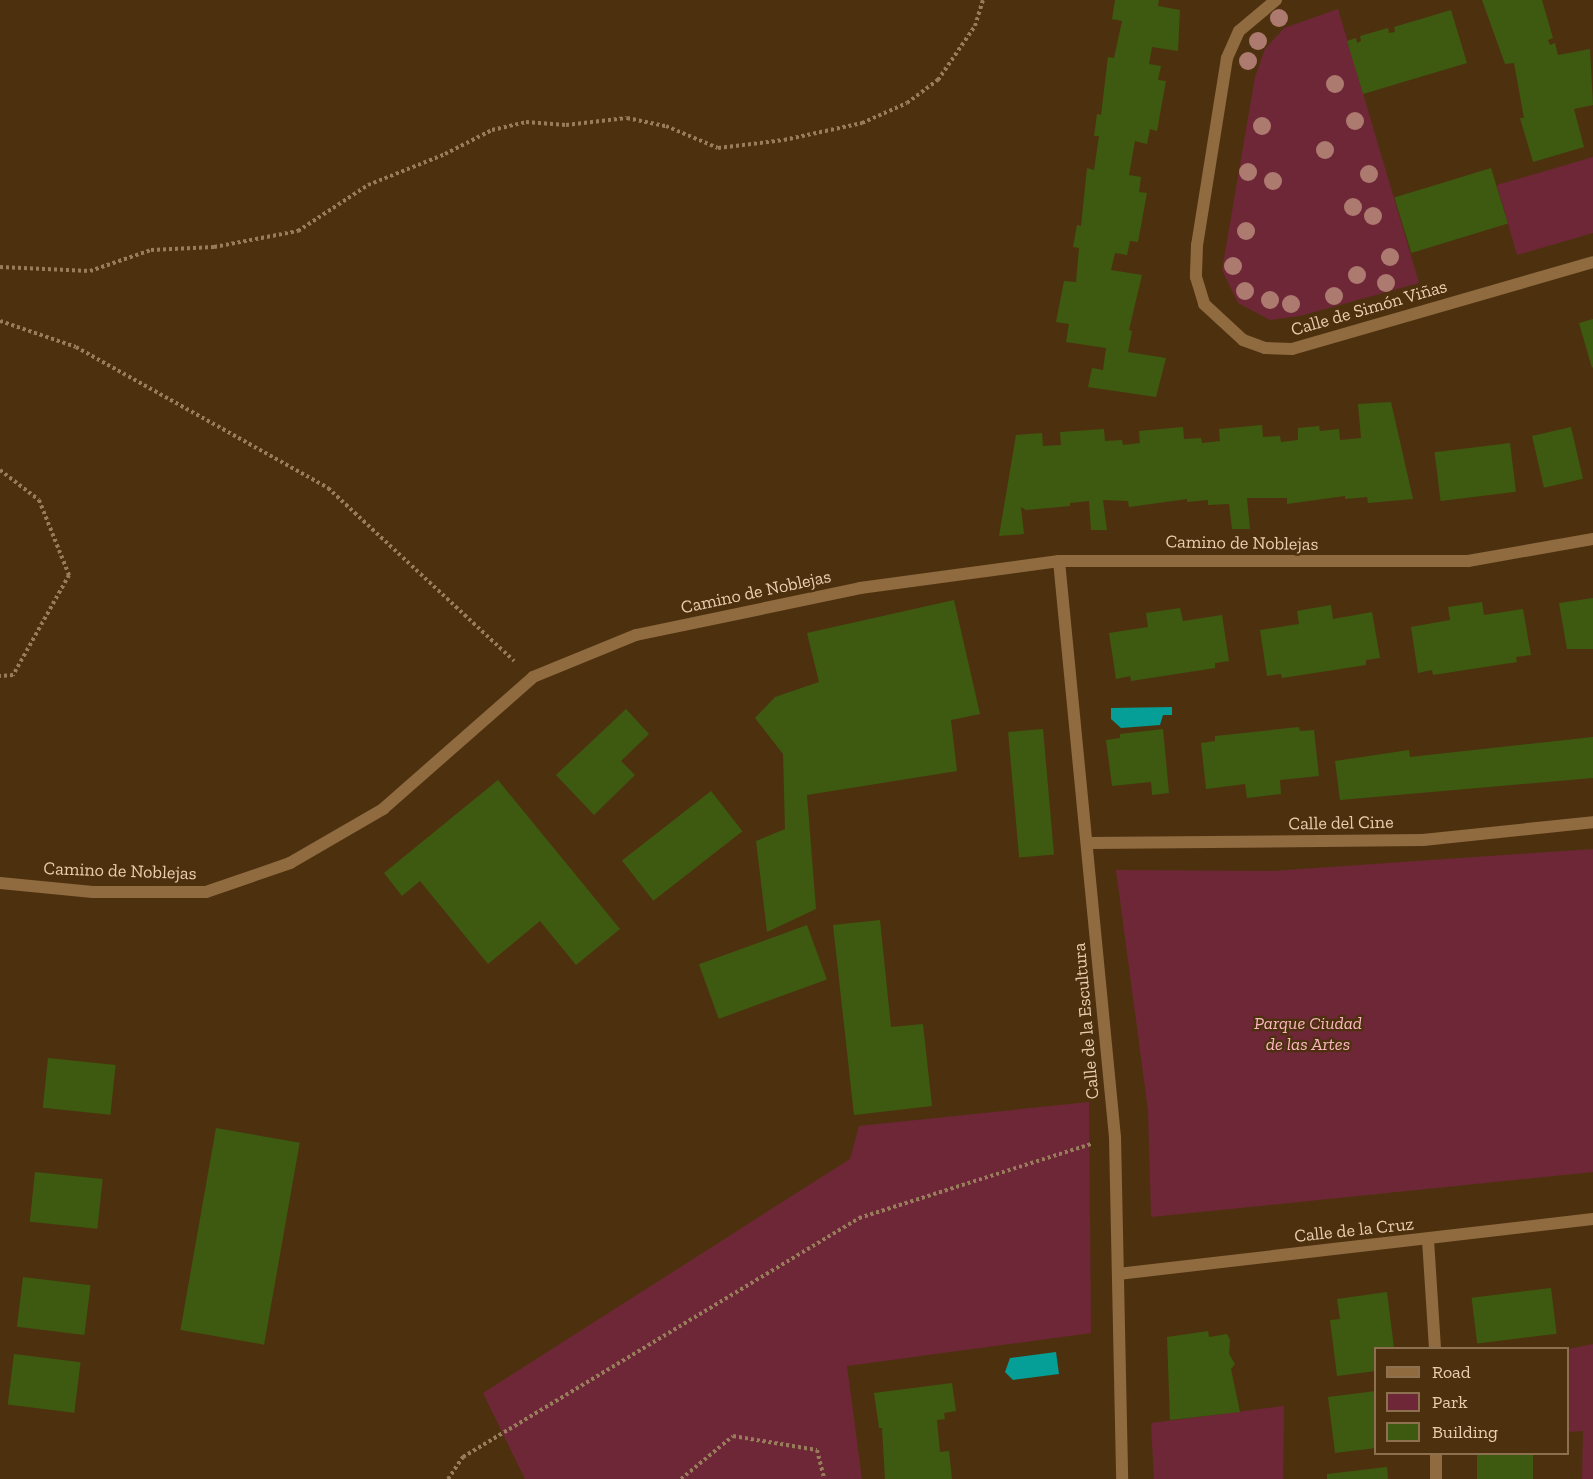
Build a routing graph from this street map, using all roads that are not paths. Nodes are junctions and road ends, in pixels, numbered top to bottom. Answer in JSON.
{"nodes":[{"id":1,"x":1276,"y":0,"type":"edge"},
{"id":2,"x":1593,"y":262,"type":"edge"},
{"id":3,"x":1593,"y":539,"type":"edge"},
{"id":4,"x":1059,"y":561,"type":"junction"},
{"id":5,"x":1593,"y":822,"type":"edge"},
{"id":6,"x":1088,"y":843,"type":"junction"},
{"id":7,"x":0,"y":883,"type":"edge"},
{"id":8,"x":1593,"y":1219,"type":"edge"},
{"id":9,"x":1428,"y":1240,"type":"junction"},
{"id":10,"x":1118,"y":1274,"type":"junction"},
{"id":11,"x":1435,"y":1347,"type":"edge"},
{"id":12,"x":1437,"y":1455,"type":"edge"},
{"id":13,"x":1122,"y":1479,"type":"edge"},
{"id":14,"x":1436,"y":1479,"type":"edge"}],
"edges":[{"from":1,"to":2,"type":"street","name":"Calle de Simón Viñas"},
{"from":3,"to":4,"type":"street","name":"Camino de Noblejas"},
{"from":4,"to":6,"type":"street","name":"Calle de la Escultura"},
{"from":4,"to":7,"type":"street","name":"Camino de Noblejas"},
{"from":5,"to":6,"type":"street","name":"Calle del Cine"},
{"from":6,"to":10,"type":"street","name":"Calle de la Escultura"},
{"from":8,"to":9,"type":"street","name":"Calle de la Cruz"},
{"from":9,"to":10,"type":"street","name":"Calle de la Cruz"},
{"from":9,"to":11,"type":"street"},
{"from":10,"to":13,"type":"street","name":"Calle de la Escultura"},
{"from":12,"to":14,"type":"street"}]}
